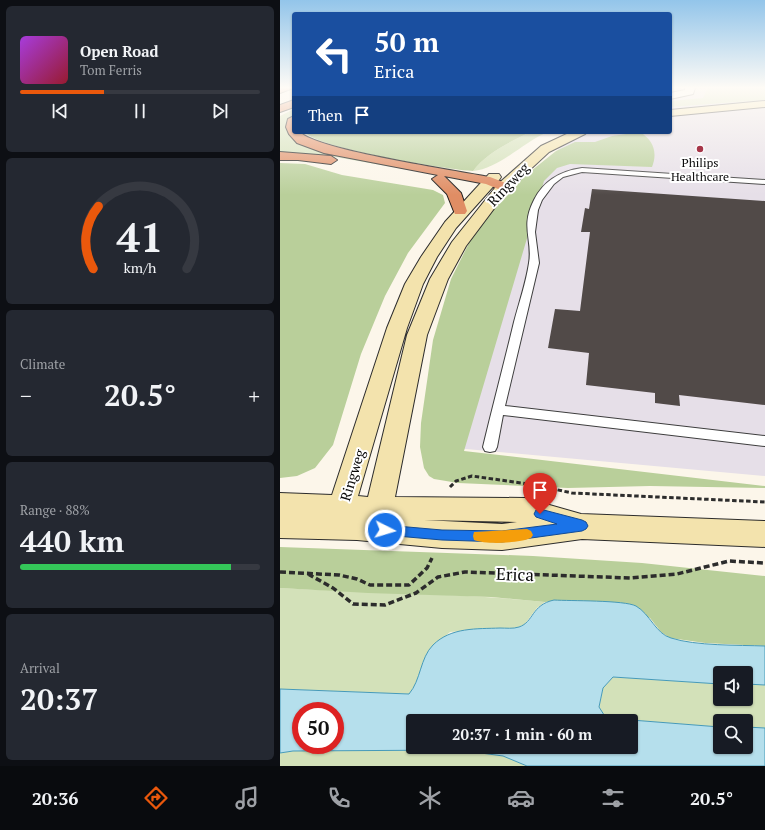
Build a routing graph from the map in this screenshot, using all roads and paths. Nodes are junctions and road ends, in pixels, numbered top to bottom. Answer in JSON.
{"nodes":[{"id":1,"x":295,"y":134,"type":"edge"},
{"id":2,"x":554,"y":134,"type":"edge"},
{"id":3,"x":577,"y":134,"type":"edge"},
{"id":4,"x":519,"y":154,"type":"dead end"},
{"id":5,"x":280,"y":156,"type":"edge"},
{"id":6,"x":501,"y":169,"type":"dead end"},
{"id":7,"x":439,"y":179,"type":"junction"},
{"id":8,"x":765,"y":182,"type":"edge"},
{"id":9,"x":492,"y":185,"type":"junction"},
{"id":10,"x":460,"y":212,"type":"junction"},
{"id":11,"x":498,"y":410,"type":"junction"},
{"id":12,"x":765,"y":441,"type":"edge"},
{"id":13,"x":490,"y":447,"type":"dead end"},
{"id":14,"x":506,"y":480,"type":"dead end"},
{"id":15,"x":765,"y":502,"type":"edge"},
{"id":16,"x":280,"y":505,"type":"edge"},
{"id":17,"x":379,"y":509,"type":"junction"},
{"id":18,"x":349,"y":517,"type":"junction"},
{"id":19,"x":280,"y":525,"type":"edge"},
{"id":20,"x":582,"y":526,"type":"junction"},
{"id":21,"x":765,"y":534,"type":"edge"},
{"id":22,"x":765,"y":564,"type":"edge"},
{"id":23,"x":280,"y":572,"type":"edge"}],
"edges":[{"from":1,"to":9,"type":"highway"},
{"from":2,"to":4,"type":"main road","name":"Ringweg"},
{"from":3,"to":9,"type":"main road","name":"Ringweg"},
{"from":5,"to":7,"type":"highway"},
{"from":6,"to":9,"type":"main road","name":"Ringweg"},
{"from":7,"to":9,"type":"highway"},
{"from":7,"to":10,"type":"highway"},
{"from":8,"to":11,"type":"lane"},
{"from":9,"to":10,"type":"main road","name":"Ringweg"},
{"from":9,"to":17,"type":"main road","name":"Ringweg"},
{"from":10,"to":18,"type":"main road","name":"Ringweg"},
{"from":11,"to":12,"type":"lane"},
{"from":11,"to":13,"type":"lane"},
{"from":14,"to":15,"type":"path"},
{"from":16,"to":18,"type":"main road"},
{"from":17,"to":18,"type":"main road"},
{"from":17,"to":20,"type":"main road"},
{"from":18,"to":19,"type":"main road"},
{"from":18,"to":20,"type":"main road"},
{"from":20,"to":21,"type":"main road"},
{"from":22,"to":23,"type":"path","name":"Erica"}]}
